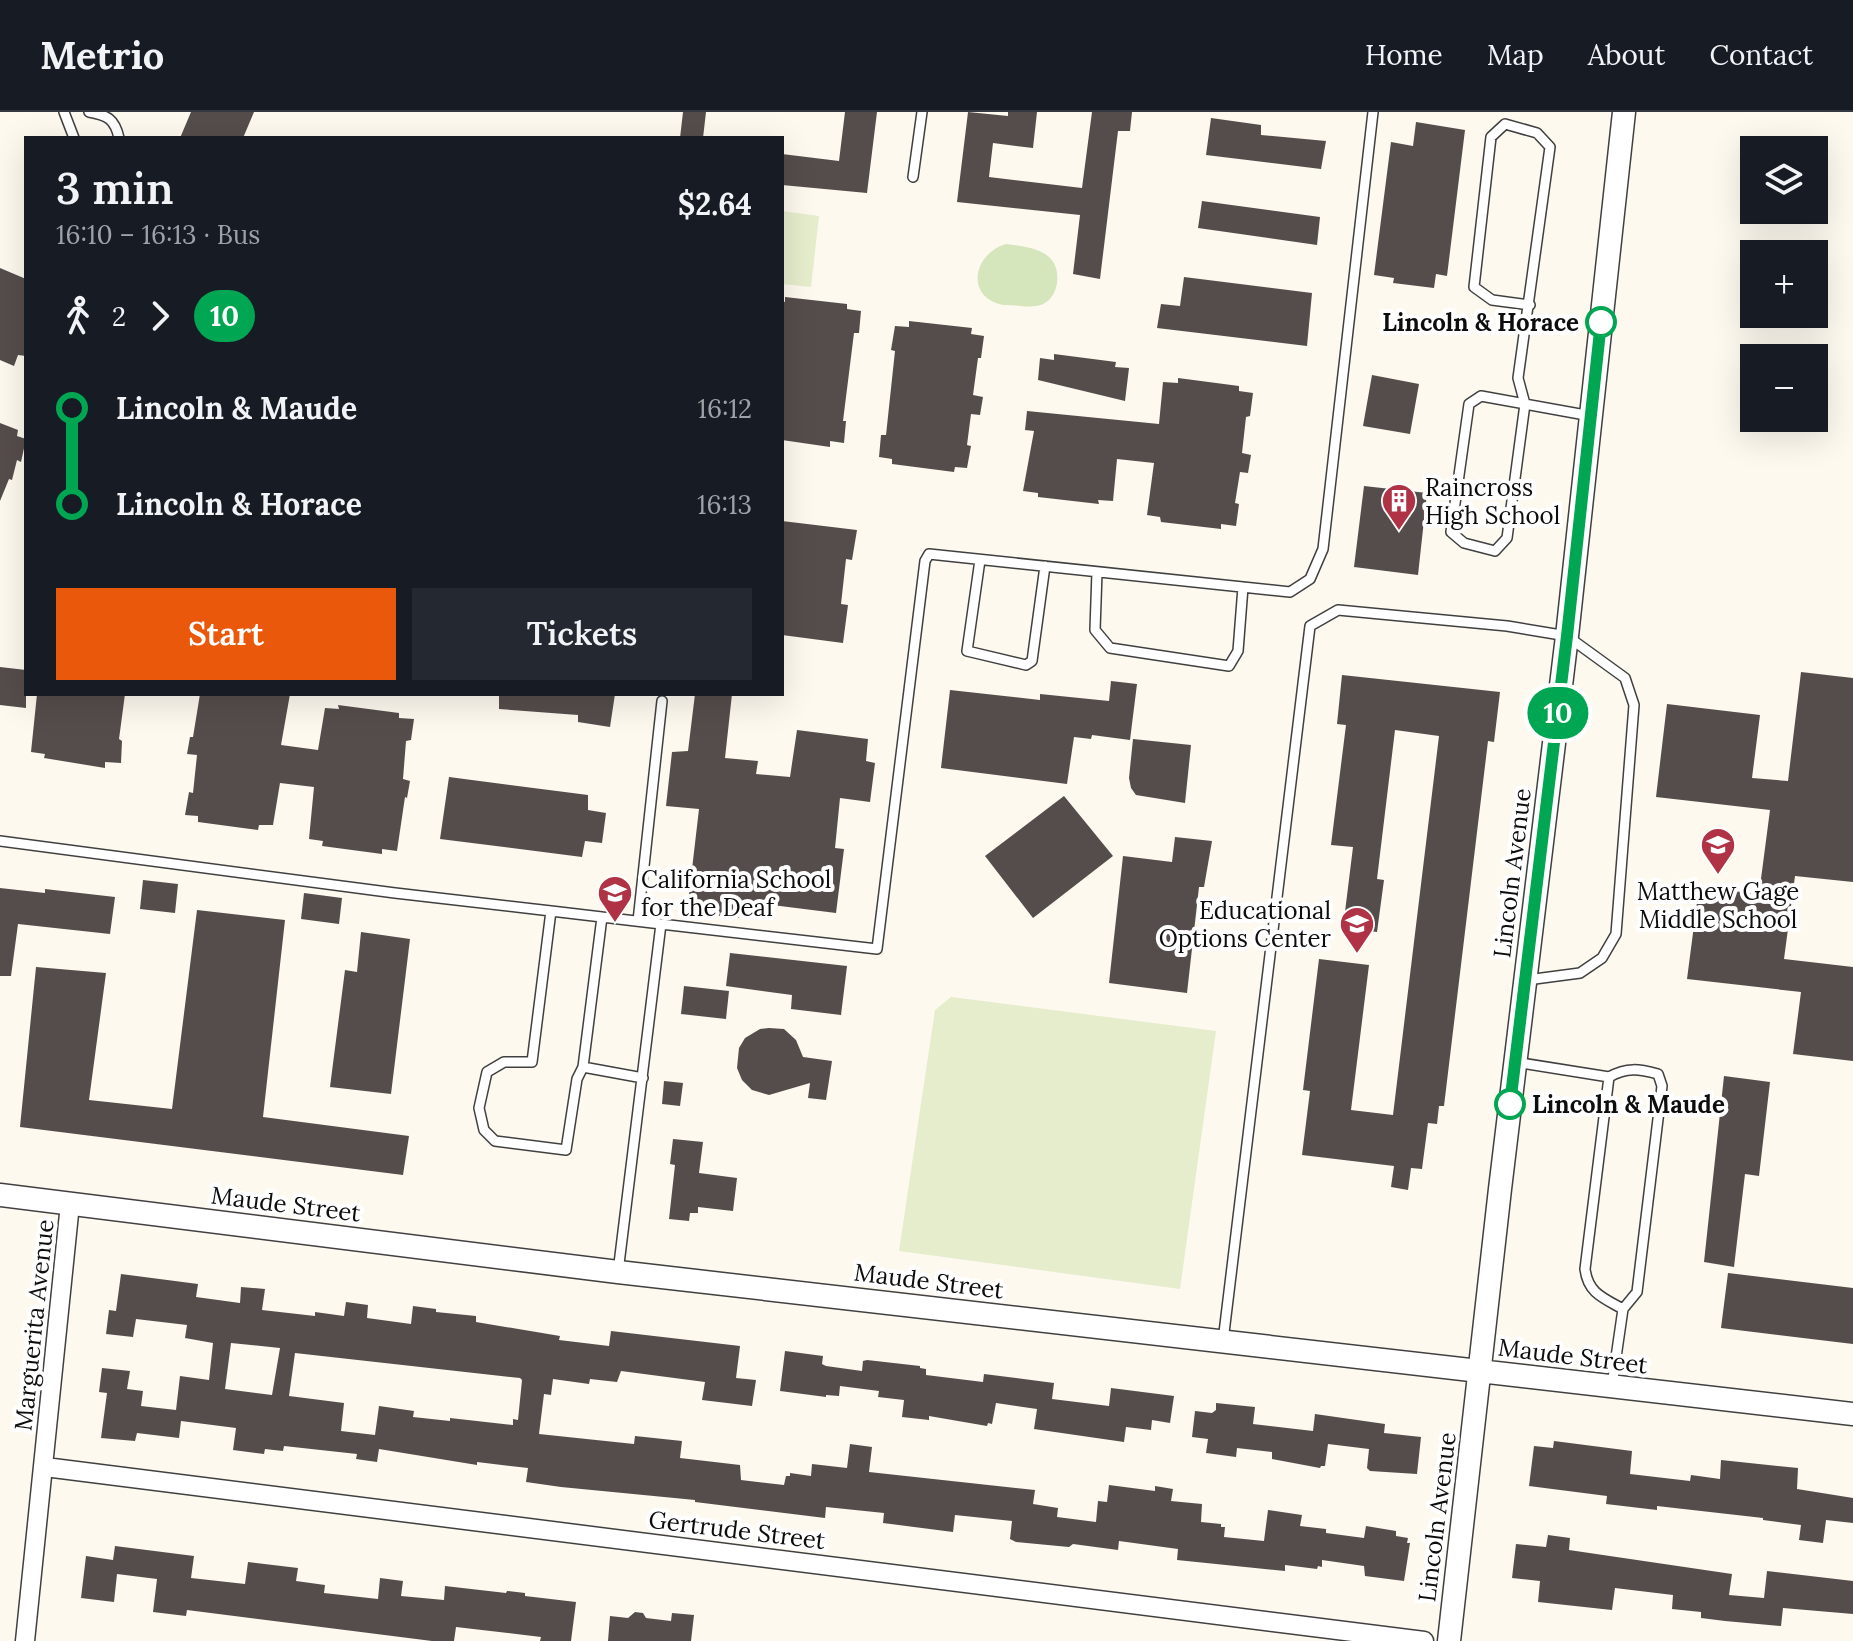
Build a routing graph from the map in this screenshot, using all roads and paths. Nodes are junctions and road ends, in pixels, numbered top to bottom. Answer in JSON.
{"nodes":[{"id":1,"x":64,"y":112,"type":"edge"},
{"id":2,"x":89,"y":112,"type":"edge"},
{"id":3,"x":922,"y":112,"type":"edge"},
{"id":4,"x":1373,"y":112,"type":"edge"},
{"id":5,"x":1624,"y":112,"type":"edge"},
{"id":6,"x":73,"y":136,"type":"edge"},
{"id":7,"x":119,"y":136,"type":"edge"},
{"id":8,"x":913,"y":177,"type":"dead end"},
{"id":9,"x":1530,"y":305,"type":"junction"},
{"id":10,"x":1525,"y":404,"type":"junction"},
{"id":11,"x":1591,"y":416,"type":"junction"},
{"id":12,"x":980,"y":560,"type":"junction"},
{"id":13,"x":1045,"y":566,"type":"junction"},
{"id":14,"x":1097,"y":572,"type":"junction"},
{"id":15,"x":1243,"y":587,"type":"junction"},
{"id":16,"x":1567,"y":636,"type":"junction"},
{"id":17,"x":662,"y":701,"type":"dead end"},
{"id":18,"x":0,"y":841,"type":"edge"},
{"id":19,"x":551,"y":911,"type":"junction"},
{"id":20,"x":602,"y":917,"type":"junction"},
{"id":21,"x":638,"y":921,"type":"junction"},
{"id":22,"x":661,"y":924,"type":"junction"},
{"id":23,"x":1525,"y":981,"type":"junction"},
{"id":24,"x":1515,"y":1062,"type":"junction"},
{"id":25,"x":583,"y":1067,"type":"junction"},
{"id":26,"x":1609,"y":1077,"type":"junction"},
{"id":27,"x":643,"y":1078,"type":"junction"},
{"id":28,"x":0,"y":1195,"type":"edge"},
{"id":29,"x":70,"y":1204,"type":"junction"},
{"id":30,"x":618,"y":1272,"type":"junction"},
{"id":31,"x":1623,"y":1309,"type":"junction"},
{"id":32,"x":1223,"y":1341,"type":"junction"},
{"id":33,"x":1481,"y":1371,"type":"junction"},
{"id":34,"x":1611,"y":1387,"type":"junction"},
{"id":35,"x":1853,"y":1414,"type":"edge"},
{"id":36,"x":45,"y":1467,"type":"junction"},
{"id":37,"x":25,"y":1641,"type":"edge"},
{"id":38,"x":1424,"y":1641,"type":"edge"},
{"id":39,"x":1449,"y":1641,"type":"edge"}],
"edges":[{"from":1,"to":6,"type":"lane"},
{"from":2,"to":7,"type":"lane"},
{"from":3,"to":8,"type":"lane"},
{"from":4,"to":15,"type":"lane"},
{"from":5,"to":11,"type":"street","name":"Lincoln Avenue"},
{"from":9,"to":9,"type":"lane"},
{"from":9,"to":10,"type":"lane"},
{"from":10,"to":10,"type":"lane"},
{"from":10,"to":11,"type":"lane"},
{"from":11,"to":16,"type":"street","name":"Lincoln Avenue"},
{"from":12,"to":13,"type":"lane"},
{"from":12,"to":13,"type":"lane"},
{"from":12,"to":22,"type":"lane"},
{"from":13,"to":14,"type":"lane"},
{"from":14,"to":15,"type":"lane"},
{"from":14,"to":15,"type":"lane"},
{"from":16,"to":23,"type":"street","name":"Lincoln Avenue"},
{"from":16,"to":23,"type":"lane"},
{"from":16,"to":32,"type":"lane"},
{"from":17,"to":21,"type":"lane"},
{"from":18,"to":19,"type":"lane"},
{"from":19,"to":20,"type":"lane"},
{"from":19,"to":25,"type":"lane"},
{"from":20,"to":21,"type":"lane"},
{"from":20,"to":25,"type":"lane"},
{"from":21,"to":22,"type":"lane"},
{"from":22,"to":27,"type":"lane"},
{"from":23,"to":24,"type":"street","name":"Lincoln Avenue"},
{"from":24,"to":26,"type":"lane"},
{"from":24,"to":33,"type":"street","name":"Lincoln Avenue"},
{"from":25,"to":27,"type":"lane"},
{"from":26,"to":31,"type":"lane"},
{"from":26,"to":31,"type":"lane"},
{"from":27,"to":30,"type":"lane"},
{"from":28,"to":29,"type":"street","name":"Maude Street"},
{"from":29,"to":30,"type":"street","name":"Maude Street"},
{"from":29,"to":36,"type":"street","name":"Marguerita Avenue"},
{"from":30,"to":32,"type":"street","name":"Maude Street"},
{"from":31,"to":34,"type":"lane"},
{"from":32,"to":33,"type":"street","name":"Maude Street"},
{"from":33,"to":34,"type":"street","name":"Maude Street"},
{"from":33,"to":39,"type":"street","name":"Lincoln Avenue"},
{"from":34,"to":35,"type":"street","name":"Maude Street"},
{"from":36,"to":37,"type":"street","name":"Marguerita Avenue"},
{"from":36,"to":38,"type":"street","name":"Gertrude Street"}]}
